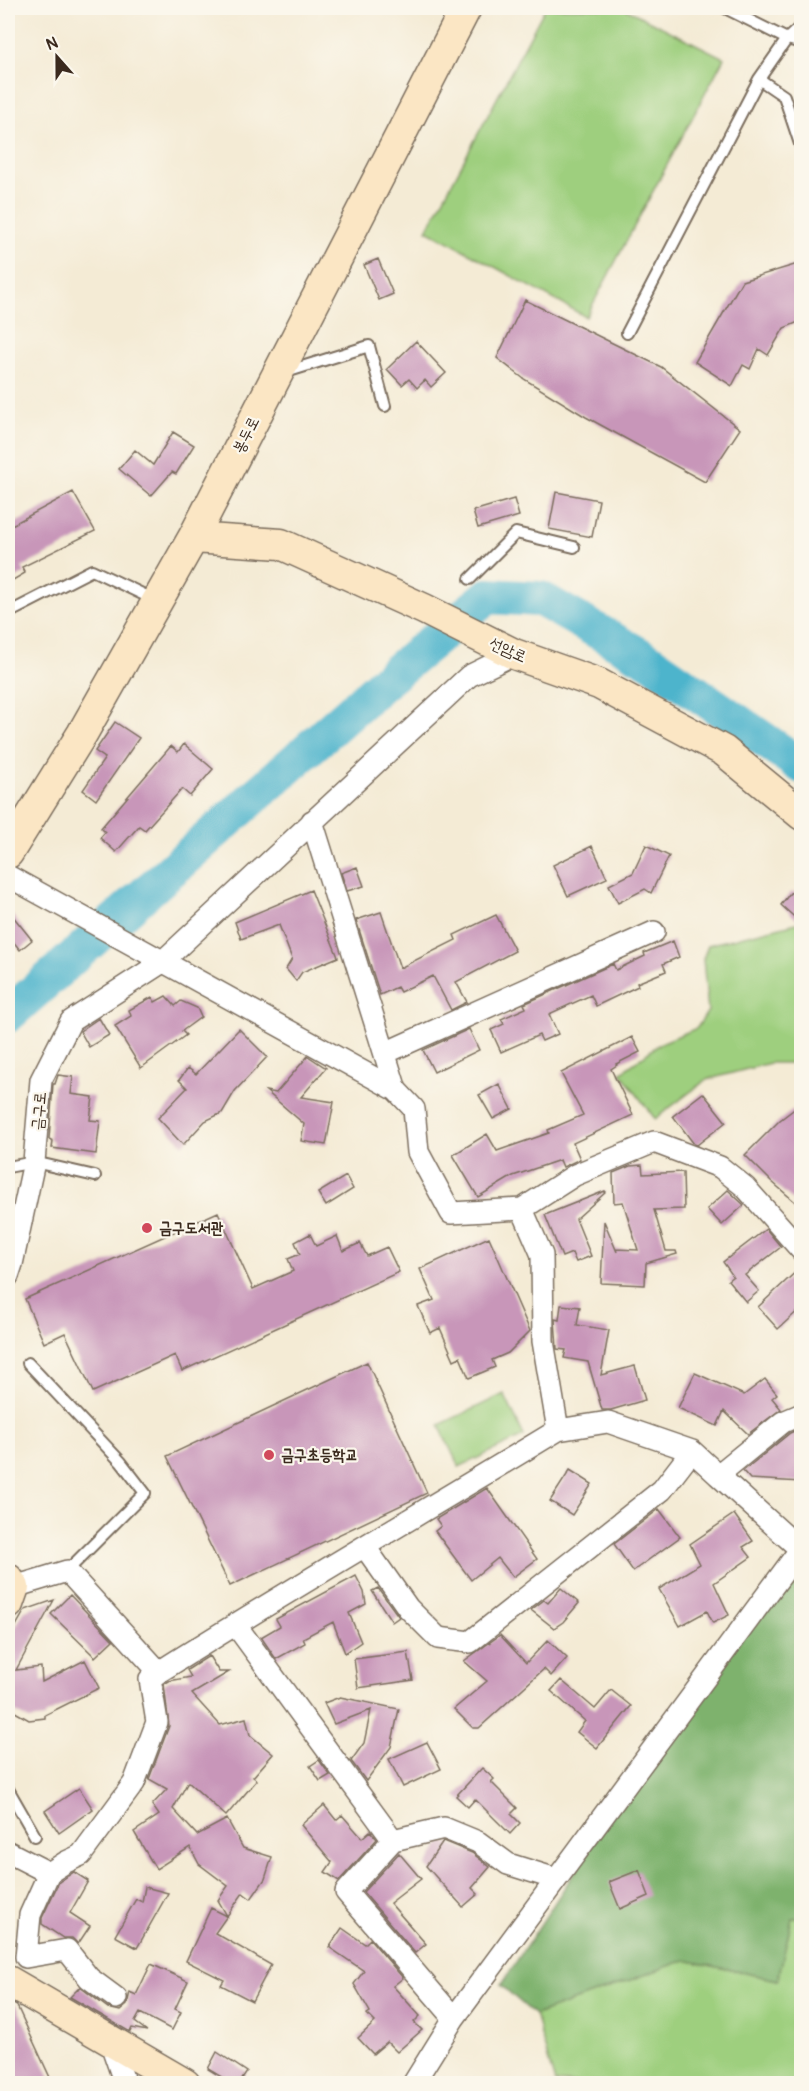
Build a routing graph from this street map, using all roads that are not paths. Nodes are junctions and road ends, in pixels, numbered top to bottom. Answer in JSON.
{"nodes":[{"id":1,"x":466,"y":8,"type":"edge"},
{"id":2,"x":725,"y":8,"type":"edge"},
{"id":3,"x":801,"y":25,"type":"edge"},
{"id":4,"x":787,"y":39,"type":"junction"},
{"id":5,"x":801,"y":43,"type":"edge"},
{"id":6,"x":759,"y":79,"type":"junction"},
{"id":7,"x":801,"y":150,"type":"edge"},
{"id":8,"x":627,"y":333,"type":"dead end"},
{"id":9,"x":277,"y":375,"type":"junction"},
{"id":10,"x":385,"y":406,"type":"dead end"},
{"id":11,"x":192,"y":538,"type":"junction"},
{"id":12,"x":574,"y":547,"type":"dead end"},
{"id":13,"x":470,"y":579,"type":"dead end"},
{"id":14,"x":157,"y":601,"type":"junction"},
{"id":15,"x":8,"y":614,"type":"edge"},
{"id":16,"x":505,"y":650,"type":"junction"},
{"id":17,"x":801,"y":815,"type":"edge"},
{"id":18,"x":312,"y":821,"type":"junction"},
{"id":19,"x":8,"y":853,"type":"edge"},
{"id":20,"x":8,"y":876,"type":"edge"},
{"id":21,"x":654,"y":932,"type":"dead end"},
{"id":22,"x":157,"y":959,"type":"junction"},
{"id":23,"x":385,"y":1053,"type":"junction"},
{"id":24,"x":396,"y":1090,"type":"junction"},
{"id":25,"x":34,"y":1162,"type":"junction"},
{"id":26,"x":8,"y":1167,"type":"edge"},
{"id":27,"x":95,"y":1176,"type":"dead end"},
{"id":28,"x":522,"y":1209,"type":"junction"},
{"id":29,"x":801,"y":1251,"type":"edge"},
{"id":30,"x":8,"y":1276,"type":"edge"},
{"id":31,"x":28,"y":1363,"type":"dead end"},
{"id":32,"x":801,"y":1414,"type":"edge"},
{"id":33,"x":558,"y":1430,"type":"junction"},
{"id":34,"x":692,"y":1451,"type":"junction"},
{"id":35,"x":718,"y":1475,"type":"junction"},
{"id":36,"x":365,"y":1547,"type":"junction"},
{"id":37,"x":801,"y":1548,"type":"edge"},
{"id":38,"x":67,"y":1571,"type":"junction"},
{"id":39,"x":10,"y":1590,"type":"edge"},
{"id":40,"x":235,"y":1624,"type":"junction"},
{"id":41,"x":159,"y":1672,"type":"junction"},
{"id":42,"x":8,"y":1789,"type":"edge"},
{"id":43,"x":35,"y":1836,"type":"dead end"},
{"id":44,"x":393,"y":1840,"type":"junction"},
{"id":45,"x":8,"y":1852,"type":"edge"},
{"id":46,"x":49,"y":1873,"type":"junction"},
{"id":47,"x":556,"y":1879,"type":"junction"},
{"id":48,"x":26,"y":1957,"type":"junction"},
{"id":49,"x":10,"y":1986,"type":"edge"},
{"id":50,"x":116,"y":1998,"type":"dead end"},
{"id":51,"x":454,"y":2018,"type":"junction"},
{"id":52,"x":110,"y":2041,"type":"junction"},
{"id":53,"x":125,"y":2084,"type":"edge"},
{"id":54,"x":185,"y":2084,"type":"edge"},
{"id":55,"x":413,"y":2084,"type":"edge"}],
"edges":[{"from":1,"to":9,"type":"main road","name":"봉두로"},
{"from":2,"to":4,"type":"lane"},
{"from":3,"to":4,"type":"lane"},
{"from":4,"to":5,"type":"lane"},
{"from":4,"to":6,"type":"lane"},
{"from":6,"to":7,"type":"lane"},
{"from":6,"to":8,"type":"lane"},
{"from":9,"to":10,"type":"lane"},
{"from":9,"to":11,"type":"main road","name":"봉두로"},
{"from":11,"to":14,"type":"main road","name":"봉두로"},
{"from":11,"to":16,"type":"main road","name":"선암로"},
{"from":12,"to":13,"type":"lane"},
{"from":14,"to":15,"type":"lane"},
{"from":14,"to":19,"type":"main road","name":"봉두로"},
{"from":16,"to":17,"type":"main road","name":"선암로"},
{"from":16,"to":18,"type":"street","name":"금구로"},
{"from":18,"to":22,"type":"street","name":"금구로"},
{"from":18,"to":23,"type":"street"},
{"from":20,"to":22,"type":"street"},
{"from":21,"to":23,"type":"street"},
{"from":22,"to":24,"type":"street"},
{"from":22,"to":25,"type":"street","name":"금구로"},
{"from":23,"to":24,"type":"street"},
{"from":24,"to":28,"type":"street"},
{"from":25,"to":26,"type":"lane"},
{"from":25,"to":27,"type":"lane"},
{"from":25,"to":30,"type":"street","name":"금구로"},
{"from":28,"to":29,"type":"street"},
{"from":28,"to":33,"type":"street"},
{"from":31,"to":38,"type":"lane"},
{"from":32,"to":35,"type":"street"},
{"from":33,"to":34,"type":"street"},
{"from":33,"to":36,"type":"street"},
{"from":34,"to":35,"type":"street"},
{"from":34,"to":36,"type":"street"},
{"from":35,"to":37,"type":"street"},
{"from":36,"to":40,"type":"street"},
{"from":37,"to":47,"type":"street"},
{"from":38,"to":39,"type":"street"},
{"from":38,"to":41,"type":"street"},
{"from":40,"to":41,"type":"street"},
{"from":40,"to":44,"type":"street"},
{"from":41,"to":46,"type":"street"},
{"from":42,"to":43,"type":"lane"},
{"from":44,"to":47,"type":"street"},
{"from":44,"to":51,"type":"street"},
{"from":45,"to":46,"type":"street"},
{"from":46,"to":48,"type":"street"},
{"from":47,"to":51,"type":"street"},
{"from":48,"to":49,"type":"street"},
{"from":48,"to":50,"type":"street"},
{"from":49,"to":52,"type":"main road"},
{"from":51,"to":55,"type":"street"},
{"from":52,"to":53,"type":"street"},
{"from":52,"to":54,"type":"main road"}]}
